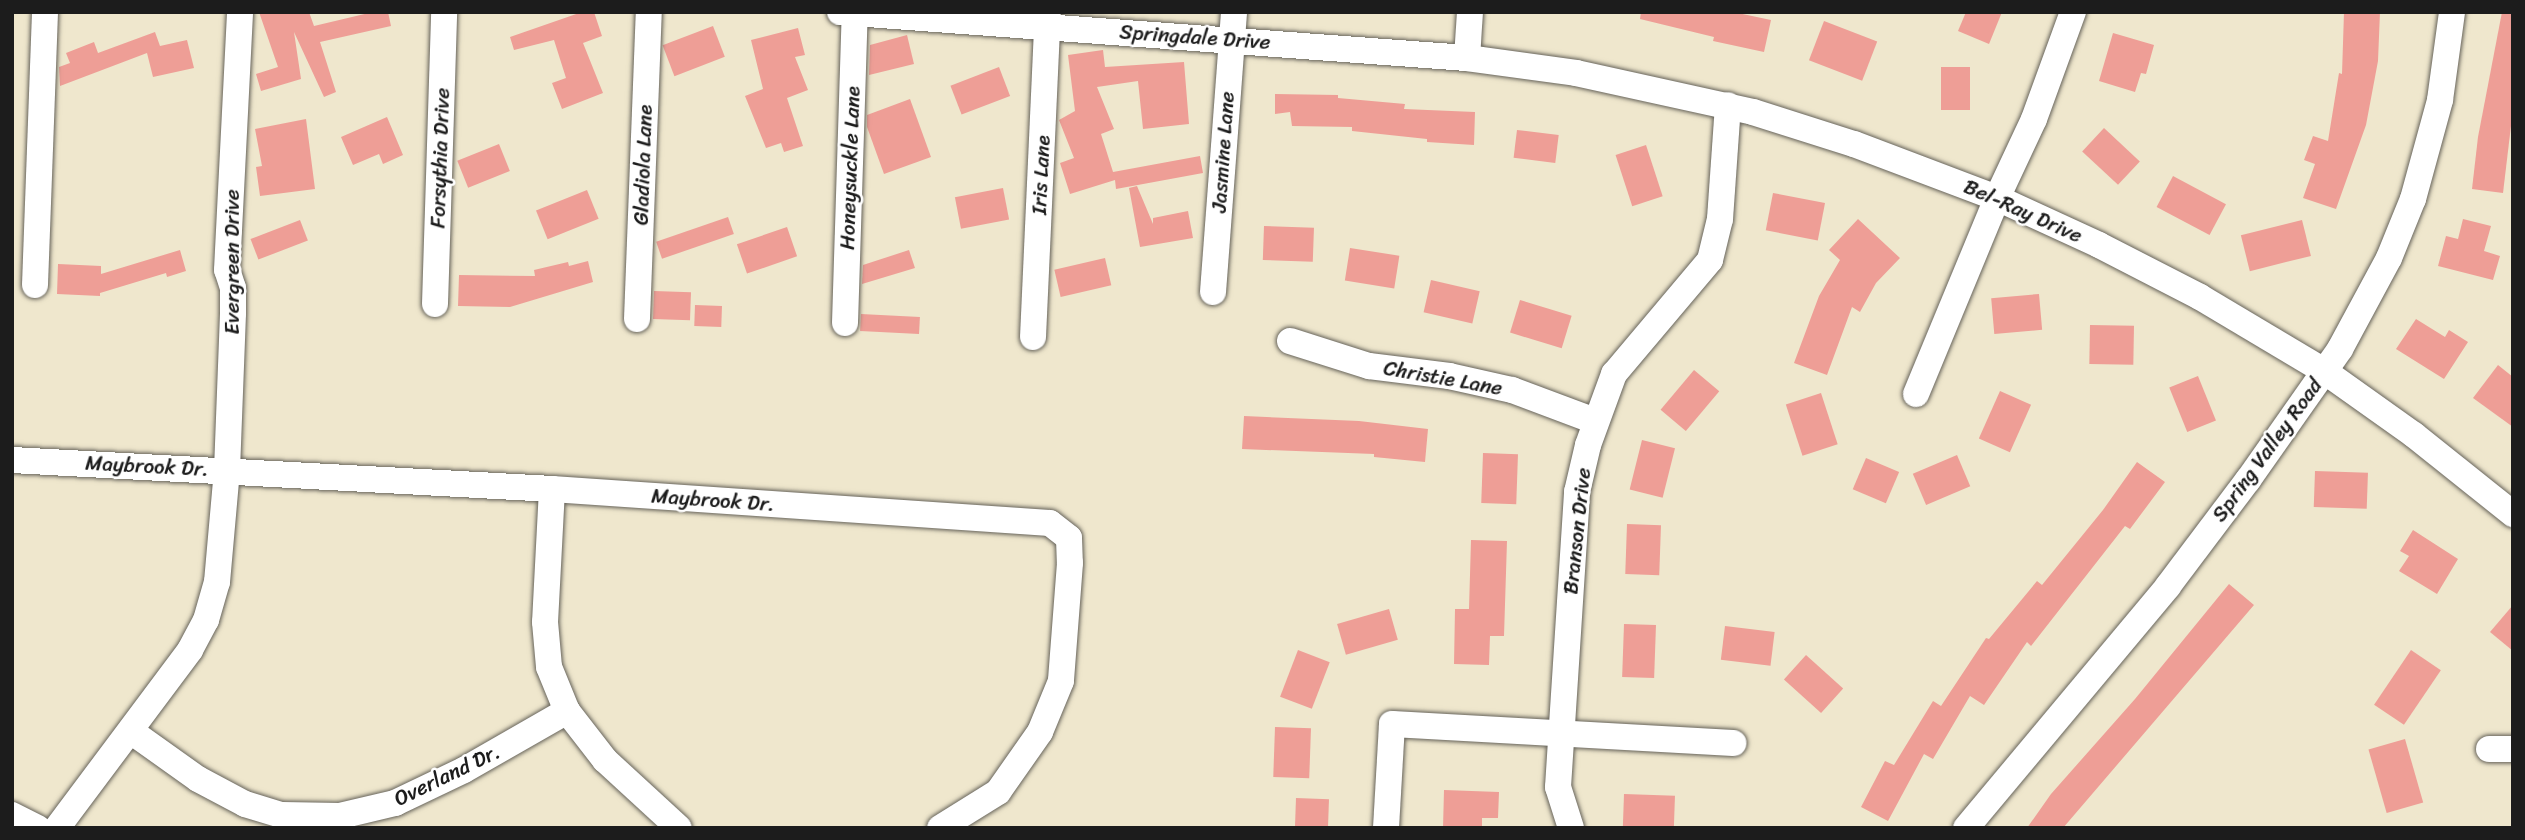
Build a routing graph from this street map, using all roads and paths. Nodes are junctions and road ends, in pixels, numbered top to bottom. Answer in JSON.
{"nodes":[{"id":1,"x":45,"y":12,"type":"edge"},
{"id":2,"x":240,"y":12,"type":"edge"},
{"id":3,"x":444,"y":12,"type":"edge"},
{"id":4,"x":649,"y":12,"type":"edge"},
{"id":5,"x":1234,"y":12,"type":"edge"},
{"id":6,"x":1470,"y":12,"type":"edge"},
{"id":7,"x":2073,"y":12,"type":"edge"},
{"id":8,"x":2452,"y":12,"type":"edge"},
{"id":9,"x":850,"y":13,"type":"edge"},
{"id":10,"x":1048,"y":20,"type":"edge"},
{"id":11,"x":1232,"y":39,"type":"junction"},
{"id":12,"x":1467,"y":58,"type":"junction"},
{"id":13,"x":1728,"y":106,"type":"junction"},
{"id":14,"x":1997,"y":198,"type":"junction"},
{"id":15,"x":34,"y":285,"type":"dead end"},
{"id":16,"x":1213,"y":292,"type":"dead end"},
{"id":17,"x":435,"y":304,"type":"dead end"},
{"id":18,"x":637,"y":318,"type":"dead end"},
{"id":19,"x":845,"y":323,"type":"dead end"},
{"id":20,"x":1033,"y":337,"type":"dead end"},
{"id":21,"x":1290,"y":341,"type":"dead end"},
{"id":22,"x":2324,"y":371,"type":"junction"},
{"id":23,"x":1916,"y":394,"type":"dead end"},
{"id":24,"x":1595,"y":421,"type":"junction"},
{"id":25,"x":12,"y":460,"type":"edge"},
{"id":26,"x":228,"y":470,"type":"junction"},
{"id":27,"x":552,"y":489,"type":"junction"},
{"id":28,"x":2513,"y":514,"type":"edge"},
{"id":29,"x":567,"y":711,"type":"junction"},
{"id":30,"x":132,"y":732,"type":"junction"},
{"id":31,"x":1562,"y":734,"type":"junction"},
{"id":32,"x":1733,"y":743,"type":"dead end"},
{"id":33,"x":12,"y":815,"type":"edge"},
{"id":34,"x":38,"y":828,"type":"edge"},
{"id":35,"x":57,"y":828,"type":"edge"},
{"id":36,"x":679,"y":828,"type":"edge"},
{"id":37,"x":940,"y":828,"type":"edge"},
{"id":38,"x":1386,"y":828,"type":"edge"},
{"id":39,"x":1571,"y":828,"type":"edge"},
{"id":40,"x":1966,"y":828,"type":"edge"}],
"edges":[{"from":1,"to":15,"type":"street"},
{"from":2,"to":26,"type":"street","name":"Evergreen Drive"},
{"from":3,"to":17,"type":"street","name":"Forsythia Drive"},
{"from":4,"to":18,"type":"street","name":"Gladiola Lane"},
{"from":5,"to":11,"type":"street","name":"Jasmine Lane"},
{"from":6,"to":12,"type":"street"},
{"from":7,"to":14,"type":"street"},
{"from":8,"to":22,"type":"street","name":"Spring Valley Road"},
{"from":9,"to":10,"type":"street","name":"Springdale Drive"},
{"from":9,"to":19,"type":"street","name":"Honeysuckle Lane"},
{"from":10,"to":11,"type":"street","name":"Springdale Drive"},
{"from":10,"to":20,"type":"street","name":"Iris Lane"},
{"from":11,"to":12,"type":"street","name":"Springdale Drive"},
{"from":11,"to":16,"type":"street","name":"Jasmine Lane"},
{"from":12,"to":13,"type":"street","name":"Bel-Ray Drive"},
{"from":13,"to":14,"type":"street","name":"Bel-Ray Drive"},
{"from":13,"to":24,"type":"street","name":"Branson Drive"},
{"from":14,"to":22,"type":"street","name":"Bel-Ray Drive"},
{"from":14,"to":23,"type":"street"},
{"from":21,"to":24,"type":"street","name":"Christie Lane"},
{"from":22,"to":28,"type":"street","name":"Bel-Ray Drive"},
{"from":22,"to":40,"type":"street","name":"Spring Valley Road"},
{"from":24,"to":31,"type":"street","name":"Branson Drive"},
{"from":25,"to":26,"type":"street","name":"Maybrook Dr."},
{"from":26,"to":27,"type":"street","name":"Maybrook Dr."},
{"from":26,"to":30,"type":"street","name":"Evergreen Drive"},
{"from":27,"to":29,"type":"street"},
{"from":27,"to":37,"type":"street","name":"Maybrook Dr."},
{"from":29,"to":30,"type":"street","name":"Overland Dr."},
{"from":29,"to":36,"type":"street"},
{"from":30,"to":35,"type":"street","name":"Evergreen Drive"},
{"from":31,"to":32,"type":"street"},
{"from":31,"to":38,"type":"street"},
{"from":31,"to":39,"type":"street","name":"Branson Drive"},
{"from":33,"to":34,"type":"street"}]}
